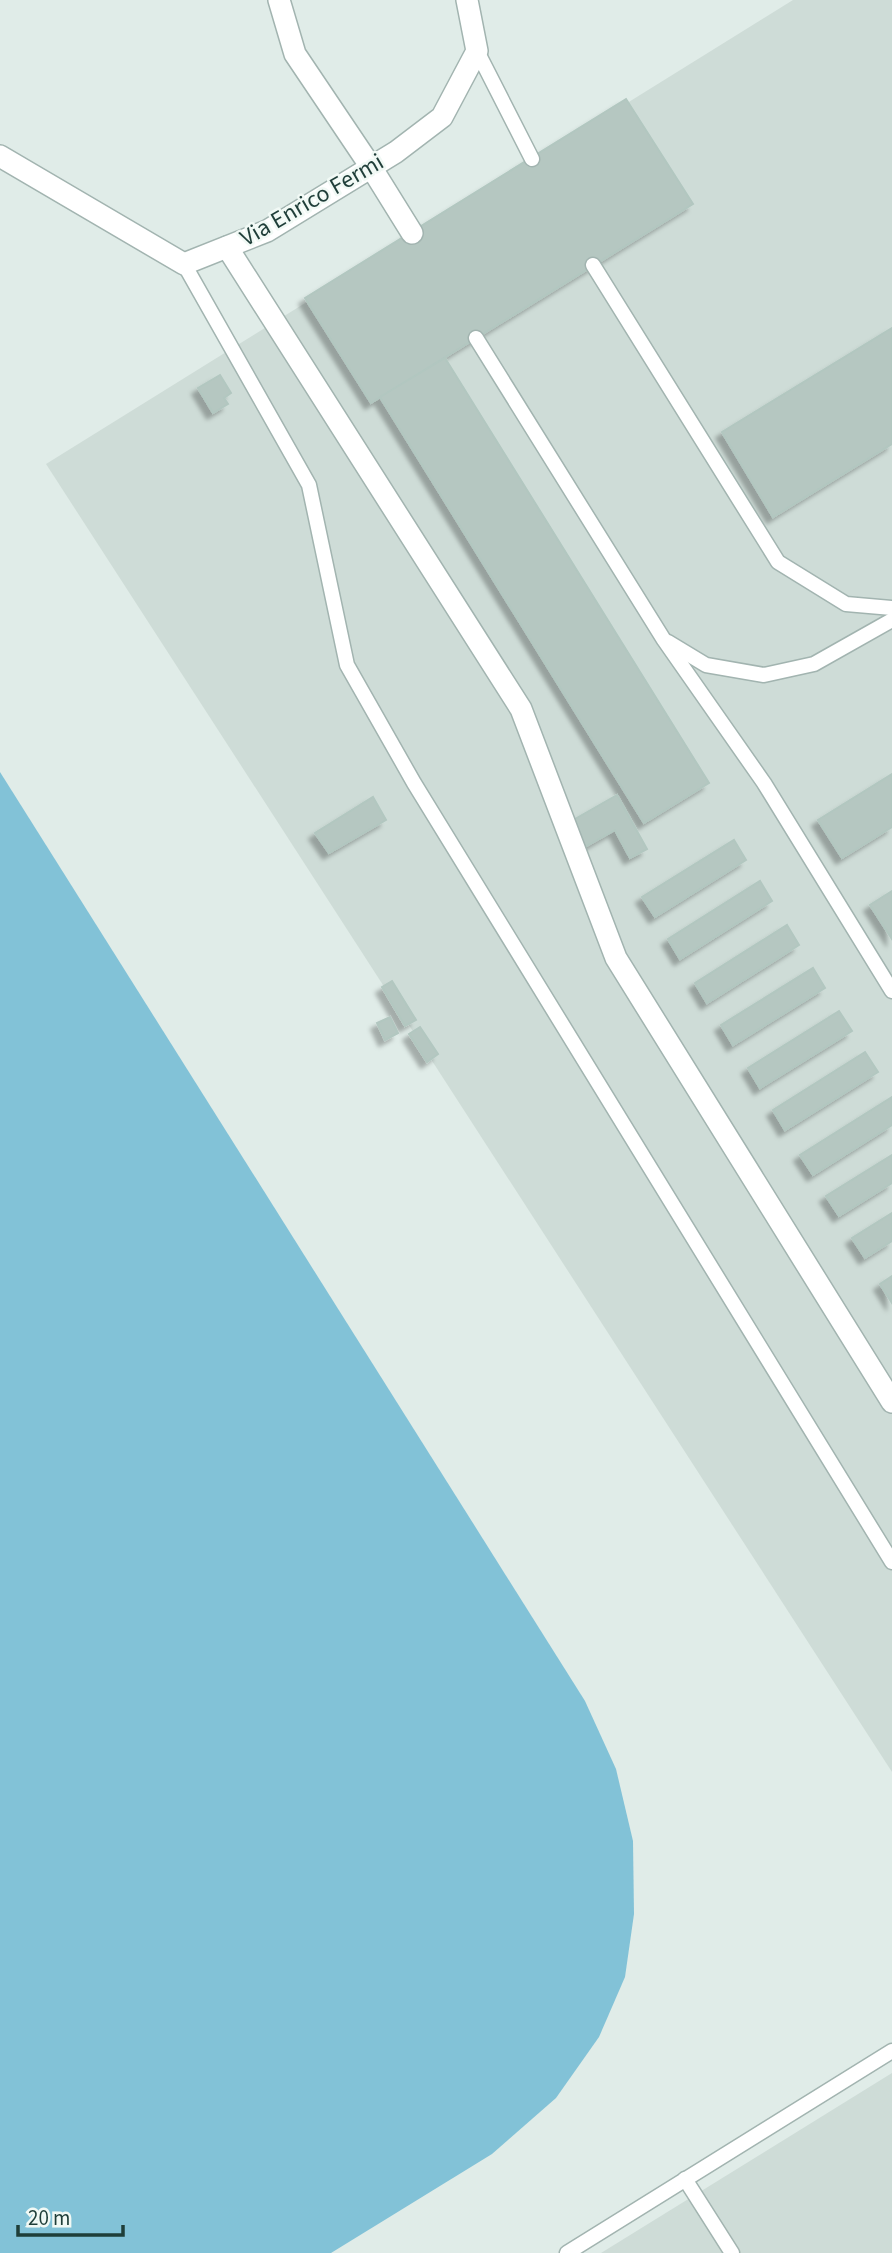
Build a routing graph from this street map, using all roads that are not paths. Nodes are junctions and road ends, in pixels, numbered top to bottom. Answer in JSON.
{"nodes":[{"id":1,"x":279,"y":0,"type":"edge"},
{"id":2,"x":467,"y":0,"type":"edge"},
{"id":3,"x":477,"y":51,"type":"junction"},
{"id":4,"x":0,"y":156,"type":"edge"},
{"id":5,"x":532,"y":159,"type":"dead end"},
{"id":6,"x":371,"y":167,"type":"junction"},
{"id":7,"x":412,"y":233,"type":"dead end"},
{"id":8,"x":228,"y":247,"type":"junction"},
{"id":9,"x":184,"y":264,"type":"junction"},
{"id":10,"x":593,"y":265,"type":"dead end"},
{"id":11,"x":476,"y":338,"type":"dead end"},
{"id":12,"x":892,"y":608,"type":"edge"},
{"id":13,"x":892,"y":620,"type":"edge"},
{"id":14,"x":664,"y":640,"type":"junction"},
{"id":15,"x":892,"y":990,"type":"edge"},
{"id":16,"x":892,"y":1402,"type":"edge"},
{"id":17,"x":892,"y":1562,"type":"edge"},
{"id":18,"x":892,"y":2051,"type":"edge"},
{"id":19,"x":685,"y":2179,"type":"junction"},
{"id":20,"x":567,"y":2253,"type":"edge"},
{"id":21,"x":732,"y":2253,"type":"edge"}],
"edges":[{"from":1,"to":6,"type":"street"},
{"from":2,"to":3,"type":"street"},
{"from":3,"to":5,"type":"lane"},
{"from":3,"to":6,"type":"street","name":"Via Enrico Fermi"},
{"from":4,"to":9,"type":"street"},
{"from":6,"to":7,"type":"street"},
{"from":6,"to":8,"type":"street","name":"Via Enrico Fermi"},
{"from":8,"to":9,"type":"street","name":"Via Enrico Fermi"},
{"from":8,"to":16,"type":"street"},
{"from":9,"to":17,"type":"lane"},
{"from":10,"to":12,"type":"lane"},
{"from":11,"to":14,"type":"lane"},
{"from":13,"to":14,"type":"lane"},
{"from":14,"to":15,"type":"lane"},
{"from":18,"to":19,"type":"lane"},
{"from":19,"to":20,"type":"lane"},
{"from":19,"to":21,"type":"lane"}]}
